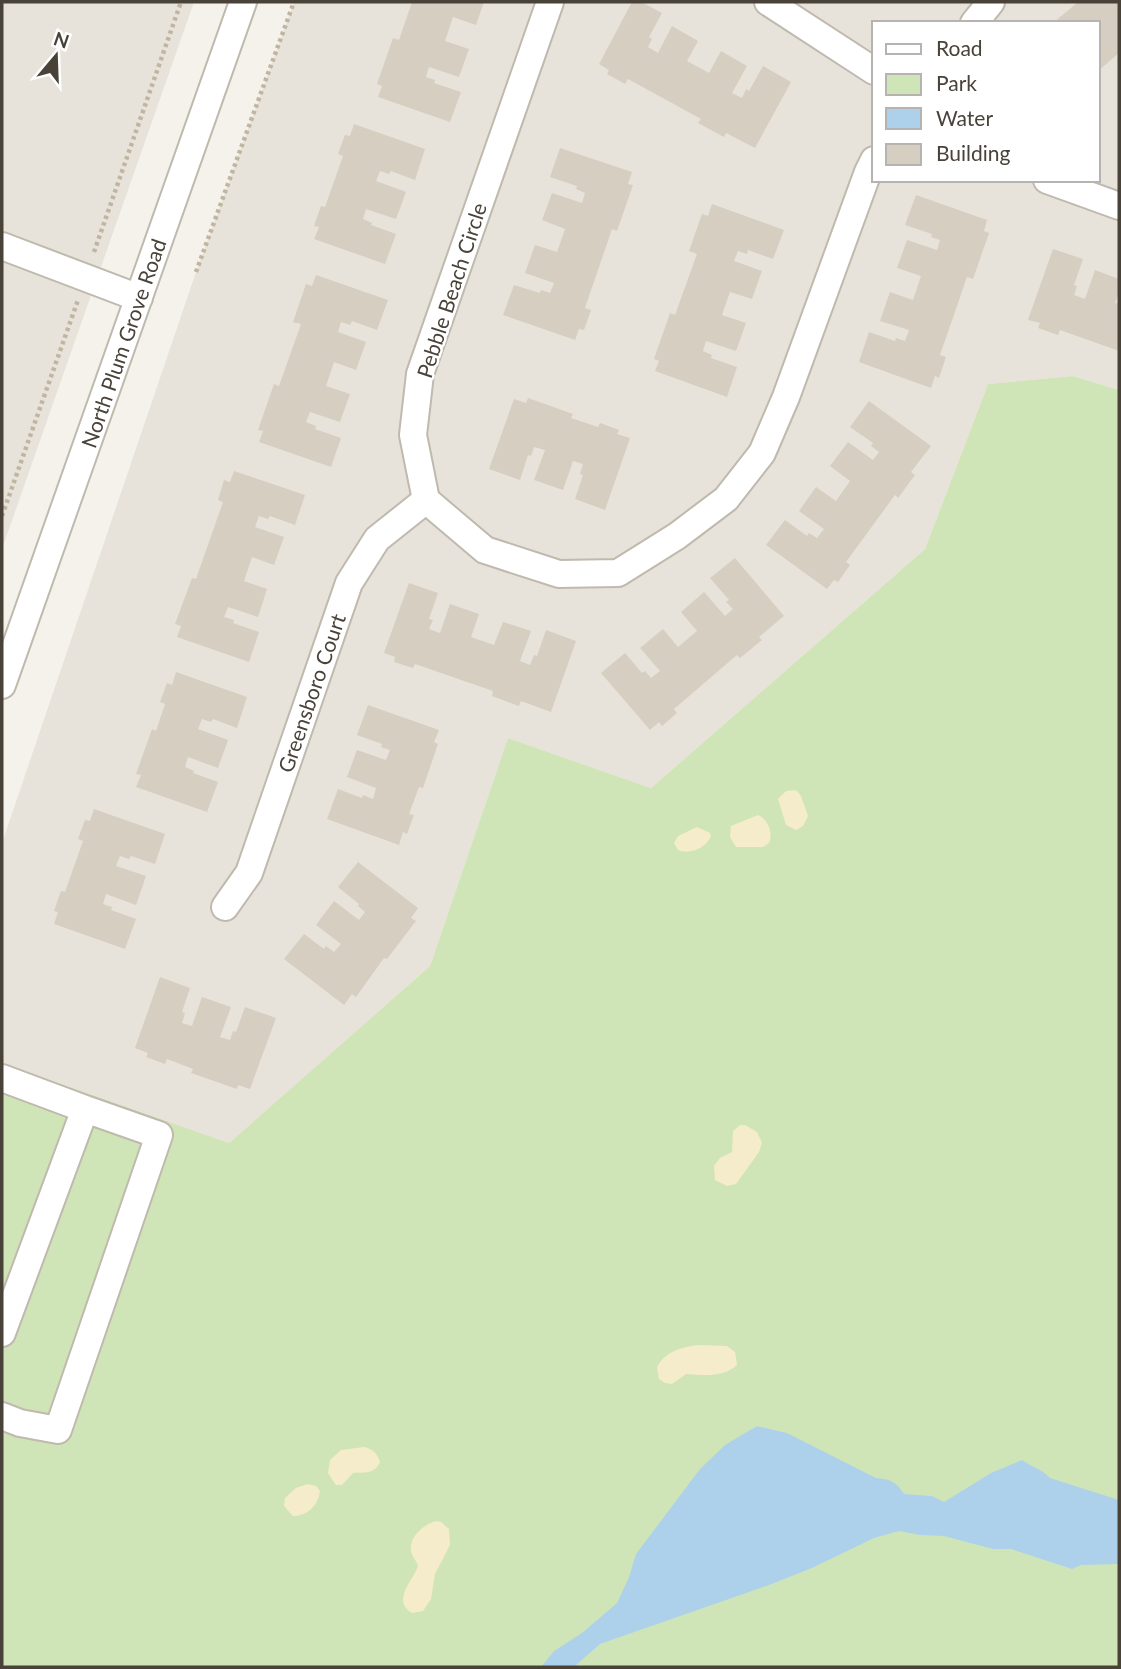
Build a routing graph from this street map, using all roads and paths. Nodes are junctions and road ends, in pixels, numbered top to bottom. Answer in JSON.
{"nodes":[{"id":1,"x":181,"y":2,"type":"edge"},
{"id":2,"x":243,"y":2,"type":"edge"},
{"id":3,"x":294,"y":2,"type":"edge"},
{"id":4,"x":550,"y":2,"type":"edge"},
{"id":5,"x":768,"y":2,"type":"edge"},
{"id":6,"x":991,"y":2,"type":"edge"},
{"id":7,"x":976,"y":21,"type":"edge"},
{"id":8,"x":872,"y":70,"type":"edge"},
{"id":9,"x":872,"y":164,"type":"edge"},
{"id":10,"x":1053,"y":182,"type":"edge"},
{"id":11,"x":1119,"y":206,"type":"edge"},
{"id":12,"x":101,"y":232,"type":"dead end"},
{"id":13,"x":2,"y":246,"type":"edge"},
{"id":14,"x":196,"y":271,"type":"dead end"},
{"id":15,"x":139,"y":298,"type":"junction"},
{"id":16,"x":69,"y":326,"type":"dead end"},
{"id":17,"x":426,"y":500,"type":"junction"},
{"id":18,"x":2,"y":516,"type":"edge"},
{"id":19,"x":2,"y":685,"type":"edge"},
{"id":20,"x":225,"y":907,"type":"dead end"},
{"id":21,"x":2,"y":1078,"type":"edge"},
{"id":22,"x":85,"y":1109,"type":"junction"},
{"id":23,"x":2,"y":1333,"type":"edge"},
{"id":24,"x":2,"y":1416,"type":"edge"}],
"edges":[{"from":1,"to":12,"type":"path"},
{"from":2,"to":15,"type":"street","name":"North Plum Grove Road"},
{"from":3,"to":14,"type":"path"},
{"from":4,"to":17,"type":"street","name":"Pebble Beach Circle"},
{"from":5,"to":8,"type":"street"},
{"from":6,"to":7,"type":"street"},
{"from":9,"to":17,"type":"street"},
{"from":10,"to":11,"type":"street"},
{"from":13,"to":15,"type":"street"},
{"from":15,"to":19,"type":"street","name":"North Plum Grove Road"},
{"from":16,"to":18,"type":"path"},
{"from":17,"to":20,"type":"street","name":"Greensboro Court"},
{"from":21,"to":22,"type":"street"},
{"from":22,"to":23,"type":"street"},
{"from":22,"to":24,"type":"street"}]}
